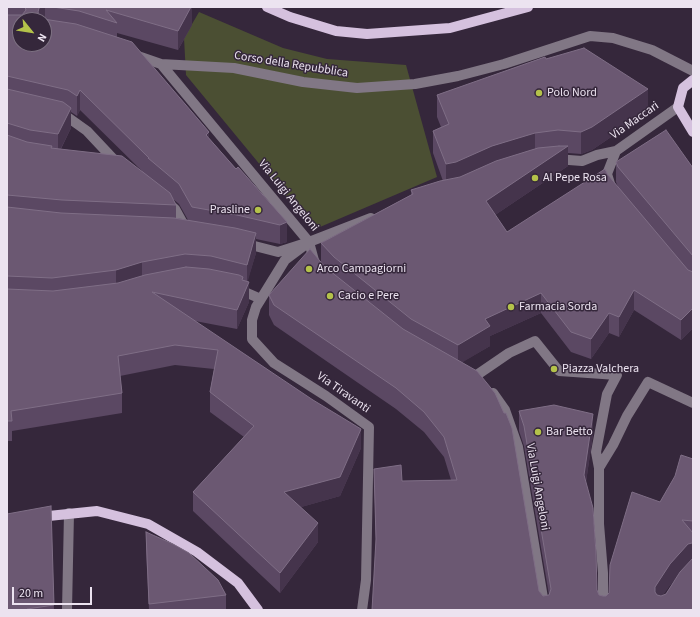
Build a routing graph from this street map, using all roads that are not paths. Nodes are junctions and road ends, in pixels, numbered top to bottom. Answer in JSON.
{"nodes":[{"id":1,"x":267,"y":7,"type":"edge"},
{"id":2,"x":528,"y":7,"type":"edge"},
{"id":3,"x":126,"y":52,"type":"edge"},
{"id":4,"x":162,"y":64,"type":"junction"},
{"id":5,"x":693,"y":71,"type":"edge"},
{"id":6,"x":693,"y":80,"type":"edge"},
{"id":7,"x":678,"y":107,"type":"junction"},
{"id":8,"x":52,"y":113,"type":"edge"},
{"id":9,"x":693,"y":132,"type":"edge"},
{"id":10,"x":616,"y":151,"type":"junction"},
{"id":11,"x":544,"y":161,"type":"edge"},
{"id":12,"x":102,"y":162,"type":"edge"},
{"id":13,"x":115,"y":162,"type":"junction"},
{"id":14,"x":127,"y":171,"type":"edge"},
{"id":15,"x":156,"y":194,"type":"edge"},
{"id":16,"x":618,"y":197,"type":"edge"},
{"id":17,"x":384,"y":213,"type":"edge"},
{"id":18,"x":176,"y":232,"type":"edge"},
{"id":19,"x":236,"y":241,"type":"edge"},
{"id":20,"x":309,"y":242,"type":"junction"},
{"id":21,"x":320,"y":271,"type":"edge"},
{"id":22,"x":228,"y":286,"type":"edge"},
{"id":23,"x":261,"y":299,"type":"junction"},
{"id":24,"x":460,"y":373,"type":"edge"},
{"id":25,"x":471,"y":379,"type":"junction"},
{"id":26,"x":693,"y":403,"type":"edge"},
{"id":27,"x":599,"y":468,"type":"junction"},
{"id":28,"x":69,"y":513,"type":"junction"},
{"id":29,"x":30,"y":518,"type":"edge"},
{"id":30,"x":67,"y":610,"type":"edge"},
{"id":31,"x":258,"y":610,"type":"edge"},
{"id":32,"x":362,"y":610,"type":"edge"},
{"id":33,"x":545,"y":610,"type":"edge"},
{"id":34,"x":603,"y":610,"type":"edge"}],
"edges":[{"from":1,"to":2,"type":"main road"},
{"from":3,"to":4,"type":"street","name":"Corso della Repubblica"},
{"from":4,"to":5,"type":"street","name":"Corso della Repubblica"},
{"from":4,"to":20,"type":"street","name":"Via Luigi Angeloni"},
{"from":6,"to":7,"type":"main road"},
{"from":7,"to":9,"type":"main road"},
{"from":7,"to":10,"type":"street","name":"Via Maccari"},
{"from":8,"to":13,"type":"street"},
{"from":10,"to":11,"type":"street","name":"Via Maccari"},
{"from":10,"to":16,"type":"street"},
{"from":12,"to":13,"type":"street"},
{"from":13,"to":14,"type":"street"},
{"from":15,"to":18,"type":"street"},
{"from":17,"to":20,"type":"street"},
{"from":19,"to":20,"type":"street"},
{"from":20,"to":21,"type":"street","name":"Via Luigi Angeloni"},
{"from":20,"to":23,"type":"street","name":"Via Tiravanti"},
{"from":22,"to":23,"type":"street"},
{"from":23,"to":32,"type":"street","name":"Via Tiravanti"},
{"from":24,"to":25,"type":"street","name":"Via Luigi Angeloni"},
{"from":25,"to":27,"type":"street"},
{"from":25,"to":33,"type":"street","name":"Via Luigi Angeloni"},
{"from":26,"to":27,"type":"street"},
{"from":27,"to":34,"type":"street"},
{"from":28,"to":29,"type":"main road"},
{"from":28,"to":30,"type":"street"},
{"from":28,"to":31,"type":"main road"}]}
